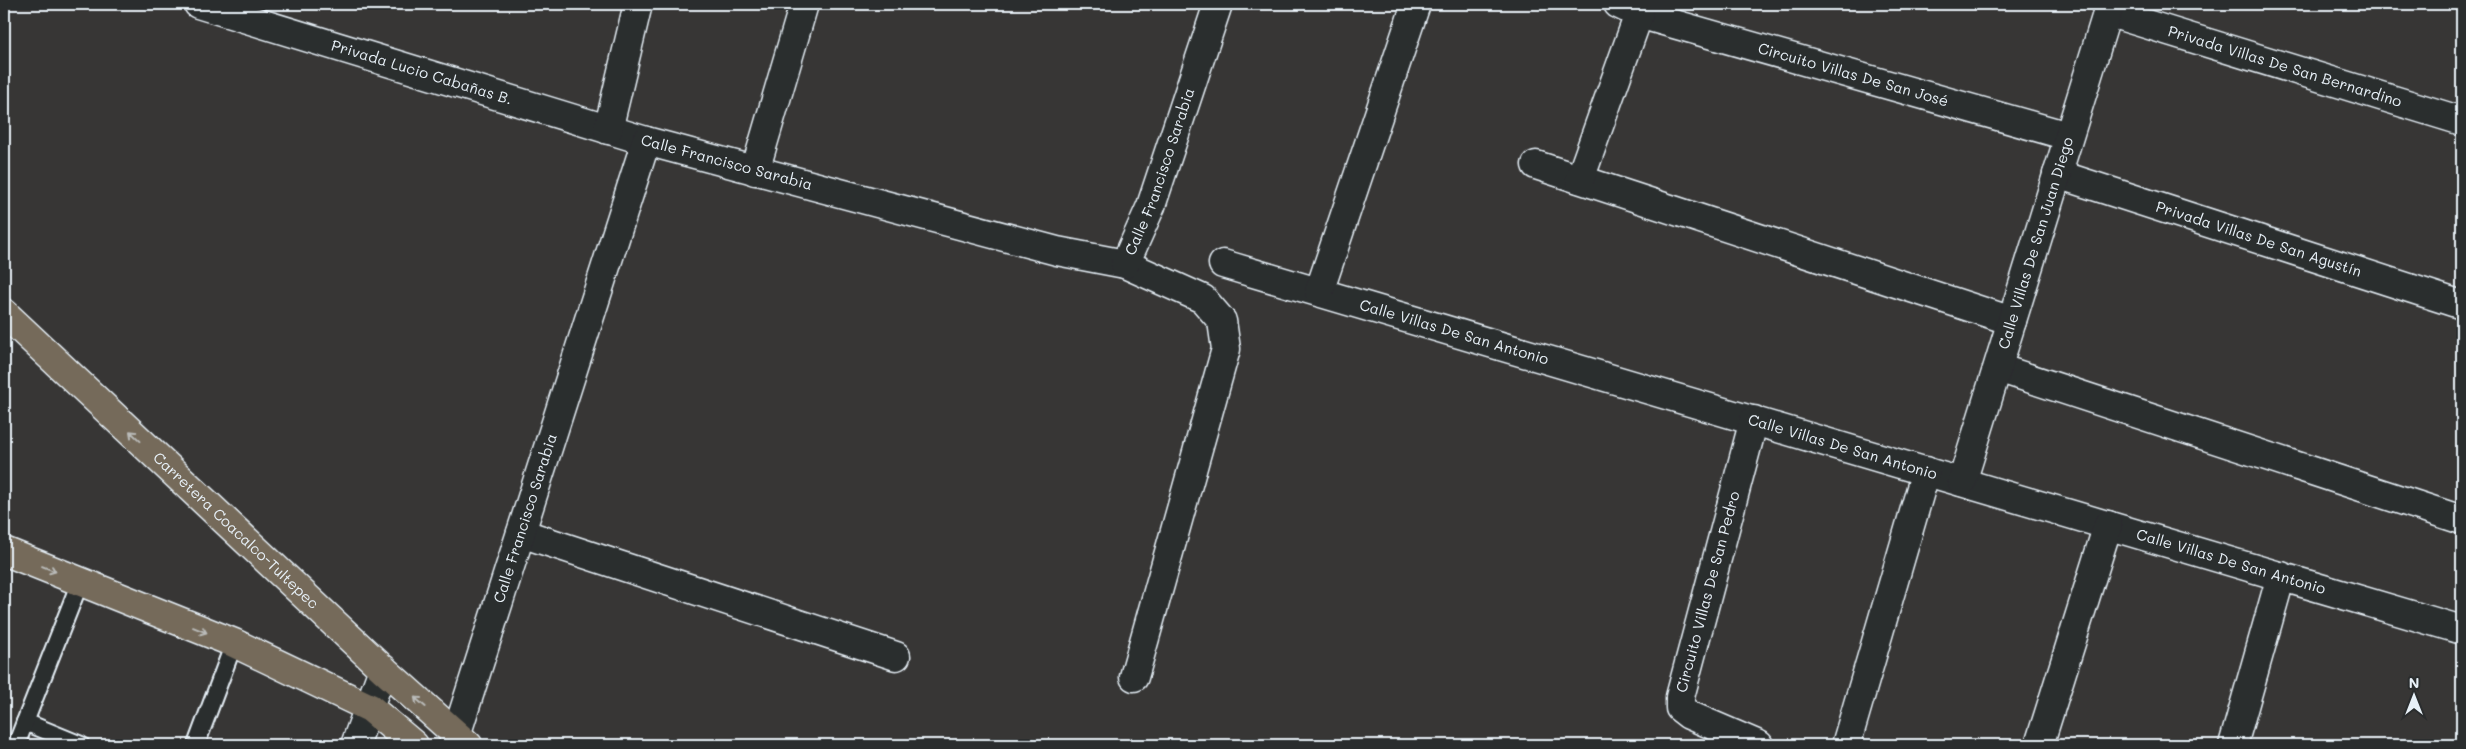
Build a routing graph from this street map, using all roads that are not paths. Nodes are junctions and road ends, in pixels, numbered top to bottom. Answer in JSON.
{"nodes":[{"id":1,"x":198,"y":4,"type":"edge"},
{"id":2,"x":638,"y":4,"type":"edge"},
{"id":3,"x":804,"y":4,"type":"edge"},
{"id":4,"x":1218,"y":4,"type":"edge"},
{"id":5,"x":1416,"y":4,"type":"edge"},
{"id":6,"x":2108,"y":8,"type":"edge"},
{"id":7,"x":1628,"y":9,"type":"edge"},
{"id":8,"x":2462,"y":121,"type":"edge"},
{"id":9,"x":608,"y":130,"type":"junction"},
{"id":10,"x":2068,"y":136,"type":"junction"},
{"id":11,"x":646,"y":141,"type":"junction"},
{"id":12,"x":1536,"y":165,"type":"dead end"},
{"id":13,"x":755,"y":171,"type":"junction"},
{"id":14,"x":2057,"y":174,"type":"junction"},
{"id":15,"x":1580,"y":180,"type":"junction"},
{"id":16,"x":1125,"y":264,"type":"junction"},
{"id":17,"x":1223,"y":264,"type":"dead end"},
{"id":18,"x":1319,"y":292,"type":"junction"},
{"id":19,"x":2462,"y":305,"type":"edge"},
{"id":20,"x":4,"y":313,"type":"edge"},
{"id":21,"x":2012,"y":321,"type":"junction"},
{"id":22,"x":1998,"y":368,"type":"junction"},
{"id":23,"x":1754,"y":420,"type":"junction"},
{"id":24,"x":1926,"y":471,"type":"junction"},
{"id":25,"x":1962,"y":482,"type":"junction"},
{"id":26,"x":2462,"y":520,"type":"edge"},
{"id":27,"x":2108,"y":525,"type":"junction"},
{"id":28,"x":521,"y":533,"type":"junction"},
{"id":29,"x":4,"y":551,"type":"edge"},
{"id":30,"x":2281,"y":576,"type":"junction"},
{"id":31,"x":80,"y":582,"type":"junction"},
{"id":32,"x":2462,"y":630,"type":"edge"},
{"id":33,"x":234,"y":643,"type":"junction"},
{"id":34,"x":896,"y":656,"type":"dead end"},
{"id":35,"x":382,"y":669,"type":"junction"},
{"id":36,"x":1134,"y":677,"type":"dead end"},
{"id":37,"x":370,"y":708,"type":"junction"},
{"id":38,"x":25,"y":722,"type":"junction"},
{"id":39,"x":459,"y":742,"type":"edge"},
{"id":40,"x":16,"y":745,"type":"edge"},
{"id":41,"x":81,"y":745,"type":"edge"},
{"id":42,"x":196,"y":745,"type":"edge"},
{"id":43,"x":355,"y":745,"type":"edge"},
{"id":44,"x":414,"y":745,"type":"edge"},
{"id":45,"x":1759,"y":745,"type":"edge"},
{"id":46,"x":1846,"y":745,"type":"edge"},
{"id":47,"x":2039,"y":745,"type":"edge"},
{"id":48,"x":2233,"y":745,"type":"edge"}],
"edges":[{"from":1,"to":9,"type":"street","name":"Privada Lucio Cabañas B."},
{"from":2,"to":9,"type":"street"},
{"from":3,"to":13,"type":"street"},
{"from":4,"to":16,"type":"street","name":"Calle Francisco Sarabia"},
{"from":5,"to":18,"type":"street"},
{"from":6,"to":8,"type":"street","name":"Privada Villas De San Bernardino"},
{"from":6,"to":10,"type":"street","name":"Calle Villas De San Juan Diego"},
{"from":7,"to":10,"type":"street","name":"Circuito Villas De San José"},
{"from":7,"to":15,"type":"street"},
{"from":9,"to":11,"type":"street","name":"Privada Lucio Cabañas B."},
{"from":10,"to":14,"type":"street","name":"Calle Villas De San Juan Diego"},
{"from":11,"to":13,"type":"street","name":"Calle Francisco Sarabia"},
{"from":11,"to":28,"type":"street","name":"Calle Francisco Sarabia"},
{"from":12,"to":15,"type":"street"},
{"from":13,"to":16,"type":"street","name":"Calle Francisco Sarabia"},
{"from":14,"to":19,"type":"street","name":"Privada Villas De San Agustín"},
{"from":14,"to":21,"type":"street","name":"Calle Villas De San Juan Diego"},
{"from":15,"to":21,"type":"street"},
{"from":16,"to":36,"type":"street"},
{"from":17,"to":18,"type":"street","name":"Calle Villas De San Antonio"},
{"from":18,"to":23,"type":"street","name":"Calle Villas De San Antonio"},
{"from":35,"to":20,"type":"main road","name":"Carretera Coacalco-Tultepec","one_way":true},
{"from":21,"to":22,"type":"street","name":"Calle Villas De San Juan Diego"},
{"from":22,"to":25,"type":"street","name":"Calle Villas De San Juan Diego"},
{"from":22,"to":26,"type":"street"},
{"from":23,"to":24,"type":"street","name":"Calle Villas De San Antonio"},
{"from":23,"to":45,"type":"street","name":"Circuito Villas De San Pedro"},
{"from":24,"to":25,"type":"street","name":"Calle Villas De San Antonio"},
{"from":24,"to":46,"type":"street"},
{"from":25,"to":27,"type":"street","name":"Calle Villas De San Antonio"},
{"from":27,"to":30,"type":"street","name":"Calle Villas De San Antonio"},
{"from":27,"to":47,"type":"street"},
{"from":28,"to":34,"type":"street"},
{"from":28,"to":39,"type":"street","name":"Calle Francisco Sarabia"},
{"from":29,"to":31,"type":"main road","one_way":true},
{"from":30,"to":32,"type":"street","name":"Calle Villas De San Antonio"},
{"from":30,"to":48,"type":"street"},
{"from":31,"to":33,"type":"main road","one_way":true},
{"from":31,"to":38,"type":"lane"},
{"from":33,"to":37,"type":"main road"},
{"from":33,"to":42,"type":"lane"},
{"from":35,"to":37,"type":"street"},
{"from":39,"to":35,"type":"main road","name":"Carretera Coacalco-Tultepec","one_way":true},
{"from":37,"to":43,"type":"street"},
{"from":37,"to":44,"type":"main road"},
{"from":38,"to":40,"type":"lane"},
{"from":38,"to":41,"type":"lane"}]}
